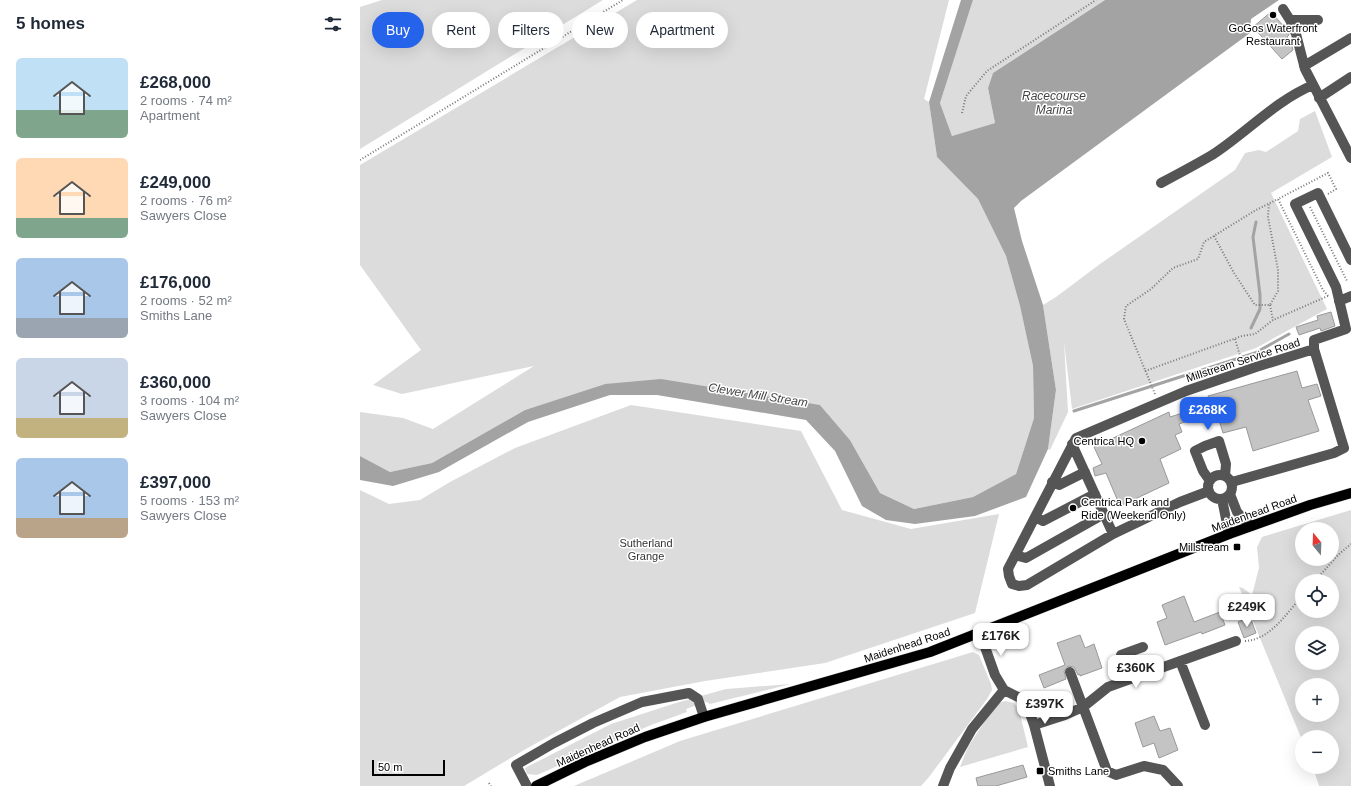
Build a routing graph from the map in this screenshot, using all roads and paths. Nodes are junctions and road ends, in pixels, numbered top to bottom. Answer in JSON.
{"nodes":[{"id":1,"x":623,"y":0,"type":"edge"},
{"id":2,"x":1096,"y":0,"type":"edge"},
{"id":3,"x":1283,"y":9,"type":"dead end"},
{"id":4,"x":1290,"y":20,"type":"junction"},
{"id":5,"x":1318,"y":20,"type":"dead end"},
{"id":6,"x":1351,"y":38,"type":"edge"},
{"id":7,"x":1304,"y":66,"type":"junction"},
{"id":8,"x":1351,"y":77,"type":"edge"},
{"id":9,"x":1313,"y":85,"type":"junction"},
{"id":10,"x":1320,"y":98,"type":"junction"},
{"id":11,"x":962,"y":113,"type":"dead end"},
{"id":12,"x":1351,"y":158,"type":"edge"},
{"id":13,"x":360,"y":160,"type":"edge"},
{"id":14,"x":1161,"y":183,"type":"dead end"},
{"id":15,"x":1278,"y":199,"type":"dead end"},
{"id":16,"x":1270,"y":203,"type":"junction"},
{"id":17,"x":1309,"y":203,"type":"dead end"},
{"id":18,"x":1214,"y":236,"type":"junction"},
{"id":19,"x":1351,"y":260,"type":"edge"},
{"id":20,"x":1347,"y":281,"type":"dead end"},
{"id":21,"x":1328,"y":296,"type":"dead end"},
{"id":22,"x":1351,"y":296,"type":"edge"},
{"id":23,"x":1339,"y":301,"type":"junction"},
{"id":24,"x":1270,"y":305,"type":"junction"},
{"id":25,"x":1273,"y":320,"type":"junction"},
{"id":26,"x":1235,"y":339,"type":"junction"},
{"id":27,"x":1314,"y":349,"type":"junction"},
{"id":28,"x":1241,"y":357,"type":"dead end"},
{"id":29,"x":1145,"y":371,"type":"junction"},
{"id":30,"x":1153,"y":389,"type":"dead end"},
{"id":31,"x":1072,"y":444,"type":"junction"},
{"id":32,"x":1085,"y":472,"type":"junction"},
{"id":33,"x":1228,"y":479,"type":"junction"},
{"id":34,"x":1052,"y":482,"type":"junction"},
{"id":35,"x":1209,"y":486,"type":"junction"},
{"id":36,"x":1351,"y":493,"type":"edge"},
{"id":37,"x":1095,"y":494,"type":"junction"},
{"id":38,"x":1226,"y":497,"type":"junction"},
{"id":39,"x":1104,"y":514,"type":"junction"},
{"id":40,"x":1035,"y":517,"type":"junction"},
{"id":41,"x":1251,"y":526,"type":"junction"},
{"id":42,"x":1113,"y":534,"type":"junction"},
{"id":43,"x":1229,"y":534,"type":"junction"},
{"id":44,"x":1351,"y":544,"type":"edge"},
{"id":45,"x":1015,"y":555,"type":"junction"},
{"id":46,"x":1321,"y":574,"type":"edge"},
{"id":47,"x":1295,"y":604,"type":"edge"},
{"id":48,"x":980,"y":633,"type":"junction"},
{"id":49,"x":1236,"y":641,"type":"joint"},
{"id":50,"x":1143,"y":647,"type":"dead end"},
{"id":51,"x":1180,"y":661,"type":"junction"},
{"id":52,"x":1070,"y":672,"type":"dead end"},
{"id":53,"x":1130,"y":679,"type":"junction"},
{"id":54,"x":1004,"y":690,"type":"junction"},
{"id":55,"x":1083,"y":707,"type":"junction"},
{"id":56,"x":704,"y":717,"type":"junction"},
{"id":57,"x":1034,"y":725,"type":"junction"},
{"id":58,"x":1205,"y":725,"type":"dead end"},
{"id":59,"x":527,"y":786,"type":"edge"},
{"id":60,"x":536,"y":786,"type":"edge"},
{"id":61,"x":943,"y":786,"type":"edge"},
{"id":62,"x":1050,"y":786,"type":"edge"},
{"id":63,"x":1178,"y":786,"type":"edge"}],
"edges":[{"from":1,"to":13,"type":"path"},
{"from":2,"to":11,"type":"path"},
{"from":3,"to":4,"type":"street"},
{"from":4,"to":5,"type":"street"},
{"from":4,"to":7,"type":"street"},
{"from":6,"to":7,"type":"street"},
{"from":7,"to":9,"type":"street"},
{"from":8,"to":10,"type":"street"},
{"from":9,"to":10,"type":"street"},
{"from":9,"to":14,"type":"street"},
{"from":10,"to":12,"type":"street"},
{"from":15,"to":16,"type":"path"},
{"from":16,"to":18,"type":"path"},
{"from":16,"to":24,"type":"path"},
{"from":17,"to":20,"type":"path"},
{"from":18,"to":24,"type":"path"},
{"from":18,"to":29,"type":"path"},
{"from":19,"to":23,"type":"street","name":"Millstream Service Road"},
{"from":21,"to":25,"type":"path"},
{"from":22,"to":23,"type":"street"},
{"from":23,"to":27,"type":"street","name":"Millstream Service Road"},
{"from":24,"to":25,"type":"path"},
{"from":25,"to":26,"type":"path"},
{"from":26,"to":28,"type":"path"},
{"from":26,"to":29,"type":"path"},
{"from":27,"to":31,"type":"street","name":"Millstream Service Road"},
{"from":27,"to":33,"type":"street","name":"Millstream Service Road"},
{"from":29,"to":30,"type":"path"},
{"from":31,"to":32,"type":"street"},
{"from":31,"to":34,"type":"street","name":"Millstream Service Road"},
{"from":32,"to":34,"type":"street"},
{"from":32,"to":37,"type":"street"},
{"from":33,"to":35,"type":"street"},
{"from":33,"to":35,"type":"street"},
{"from":33,"to":38,"type":"street"},
{"from":34,"to":40,"type":"street","name":"Millstream Service Road"},
{"from":35,"to":38,"type":"street"},
{"from":35,"to":42,"type":"street","name":"Millstream Service Road"},
{"from":36,"to":41,"type":"main road","name":"Maidenhead Road"},
{"from":37,"to":39,"type":"street"},
{"from":37,"to":40,"type":"street"},
{"from":38,"to":41,"type":"street"},
{"from":38,"to":43,"type":"street"},
{"from":39,"to":42,"type":"street"},
{"from":39,"to":45,"type":"street"},
{"from":40,"to":45,"type":"street","name":"Millstream Service Road"},
{"from":41,"to":43,"type":"main road","name":"Maidenhead Road"},
{"from":42,"to":45,"type":"street","name":"Millstream Service Road"},
{"from":43,"to":48,"type":"main road","name":"Maidenhead Road"},
{"from":44,"to":46,"type":"path"},
{"from":47,"to":49,"type":"path"},
{"from":48,"to":54,"type":"street"},
{"from":48,"to":56,"type":"main road","name":"Maidenhead Road"},
{"from":49,"to":51,"type":"street"},
{"from":50,"to":53,"type":"street"},
{"from":51,"to":53,"type":"street"},
{"from":51,"to":58,"type":"street"},
{"from":52,"to":55,"type":"street"},
{"from":53,"to":55,"type":"street"},
{"from":54,"to":57,"type":"street"},
{"from":54,"to":61,"type":"street"},
{"from":55,"to":57,"type":"street"},
{"from":55,"to":63,"type":"street"},
{"from":56,"to":59,"type":"street"},
{"from":56,"to":60,"type":"main road","name":"Maidenhead Road"},
{"from":57,"to":62,"type":"street"}]}
